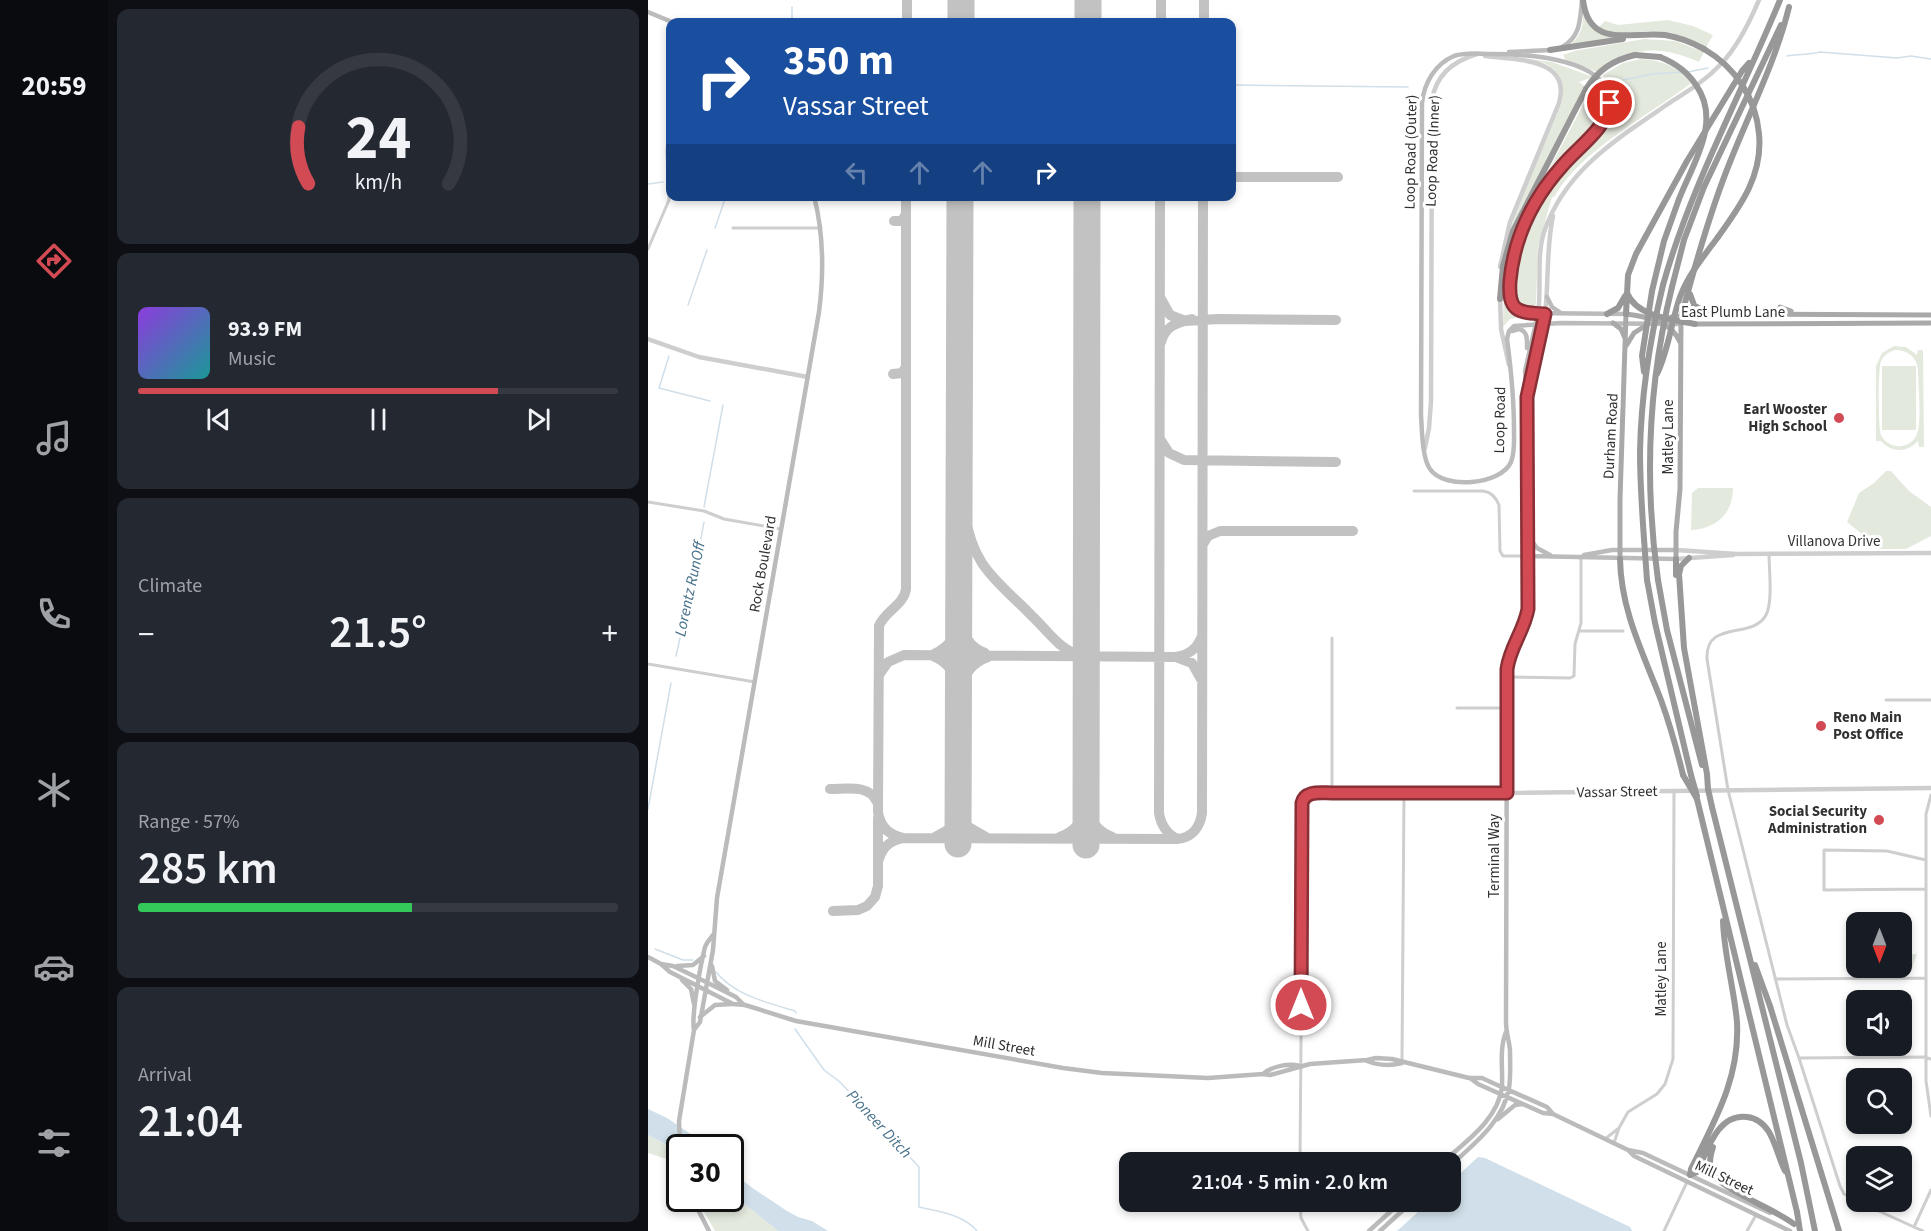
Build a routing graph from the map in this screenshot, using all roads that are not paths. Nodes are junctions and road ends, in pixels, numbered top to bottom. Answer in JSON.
{"nodes":[{"id":1,"x":1582,"y":0,"type":"edge"},
{"id":2,"x":1759,"y":0,"type":"edge"},
{"id":3,"x":1780,"y":0,"type":"edge"},
{"id":4,"x":1792,"y":0,"type":"edge"},
{"id":5,"x":1789,"y":7,"type":"junction"},
{"id":6,"x":648,"y":12,"type":"edge"},
{"id":7,"x":666,"y":20,"type":"edge"},
{"id":8,"x":1653,"y":34,"type":"junction"},
{"id":9,"x":1550,"y":50,"type":"junction"},
{"id":10,"x":1478,"y":54,"type":"junction"},
{"id":11,"x":1492,"y":54,"type":"junction"},
{"id":12,"x":1754,"y":58,"type":"junction"},
{"id":13,"x":669,"y":201,"type":"edge"},
{"id":14,"x":815,"y":201,"type":"edge"},
{"id":15,"x":1555,"y":210,"type":"junction"},
{"id":16,"x":733,"y":228,"type":"dead end"},
{"id":17,"x":820,"y":228,"type":"junction"},
{"id":18,"x":648,"y":249,"type":"edge"},
{"id":19,"x":1691,"y":284,"type":"junction"},
{"id":20,"x":1627,"y":289,"type":"junction"},
{"id":21,"x":1547,"y":297,"type":"junction"},
{"id":22,"x":1500,"y":299,"type":"junction"},
{"id":23,"x":1780,"y":308,"type":"dead end"},
{"id":24,"x":1538,"y":314,"type":"junction"},
{"id":25,"x":1545,"y":314,"type":"junction"},
{"id":26,"x":1563,"y":314,"type":"junction"},
{"id":27,"x":1607,"y":314,"type":"junction"},
{"id":28,"x":1626,"y":314,"type":"junction"},
{"id":29,"x":1754,"y":314,"type":"junction"},
{"id":30,"x":1816,"y":314,"type":"junction"},
{"id":31,"x":1779,"y":315,"type":"junction"},
{"id":32,"x":1931,"y":315,"type":"edge"},
{"id":33,"x":1656,"y":317,"type":"junction"},
{"id":34,"x":1682,"y":319,"type":"junction"},
{"id":35,"x":1667,"y":321,"type":"junction"},
{"id":36,"x":1613,"y":323,"type":"junction"},
{"id":37,"x":1626,"y":323,"type":"junction"},
{"id":38,"x":1931,"y":323,"type":"edge"},
{"id":39,"x":1536,"y":324,"type":"junction"},
{"id":40,"x":1544,"y":324,"type":"junction"},
{"id":41,"x":1650,"y":324,"type":"junction"},
{"id":42,"x":1695,"y":324,"type":"joint"},
{"id":43,"x":1704,"y":324,"type":"junction"},
{"id":44,"x":648,"y":339,"type":"edge"},
{"id":45,"x":1507,"y":341,"type":"junction"},
{"id":46,"x":1680,"y":342,"type":"junction"},
{"id":47,"x":1626,"y":343,"type":"junction"},
{"id":48,"x":1527,"y":360,"type":"junction"},
{"id":49,"x":1512,"y":373,"type":"junction"},
{"id":50,"x":808,"y":377,"type":"junction"},
{"id":51,"x":1654,"y":380,"type":"junction"},
{"id":52,"x":1645,"y":381,"type":"junction"},
{"id":53,"x":1527,"y":397,"type":"junction"},
{"id":54,"x":1425,"y":448,"type":"junction"},
{"id":55,"x":1414,"y":491,"type":"dead end"},
{"id":56,"x":648,"y":502,"type":"edge"},
{"id":57,"x":781,"y":529,"type":"junction"},
{"id":58,"x":1527,"y":534,"type":"junction"},
{"id":59,"x":1620,"y":550,"type":"junction"},
{"id":60,"x":1676,"y":550,"type":"junction"},
{"id":61,"x":1931,"y":552,"type":"edge"},
{"id":62,"x":1769,"y":553,"type":"junction"},
{"id":63,"x":1737,"y":554,"type":"junction"},
{"id":64,"x":1528,"y":556,"type":"junction"},
{"id":65,"x":1552,"y":556,"type":"junction"},
{"id":66,"x":1581,"y":556,"type":"junction"},
{"id":67,"x":1689,"y":558,"type":"junction"},
{"id":68,"x":1620,"y":559,"type":"junction"},
{"id":69,"x":1676,"y":559,"type":"junction"},
{"id":70,"x":1580,"y":631,"type":"junction"},
{"id":71,"x":1623,"y":631,"type":"dead end"},
{"id":72,"x":1682,"y":635,"type":"junction"},
{"id":73,"x":1332,"y":638,"type":"dead end"},
{"id":74,"x":648,"y":664,"type":"edge"},
{"id":75,"x":1507,"y":677,"type":"junction"},
{"id":76,"x":755,"y":682,"type":"junction"},
{"id":77,"x":1886,"y":700,"type":"dead end"},
{"id":78,"x":1931,"y":700,"type":"edge"},
{"id":79,"x":1458,"y":708,"type":"dead end"},
{"id":80,"x":1506,"y":708,"type":"junction"},
{"id":81,"x":1706,"y":774,"type":"junction"},
{"id":82,"x":1931,"y":788,"type":"edge"},
{"id":83,"x":1728,"y":789,"type":"junction"},
{"id":84,"x":1674,"y":791,"type":"junction"},
{"id":85,"x":1332,"y":793,"type":"junction"},
{"id":86,"x":1404,"y":793,"type":"junction"},
{"id":87,"x":1507,"y":793,"type":"junction"},
{"id":88,"x":1931,"y":795,"type":"edge"},
{"id":89,"x":1698,"y":799,"type":"junction"},
{"id":90,"x":1926,"y":860,"type":"junction"},
{"id":91,"x":1926,"y":889,"type":"junction"},
{"id":92,"x":1723,"y":908,"type":"junction"},
{"id":93,"x":713,"y":935,"type":"junction"},
{"id":94,"x":1748,"y":951,"type":"junction"},
{"id":95,"x":704,"y":956,"type":"junction"},
{"id":96,"x":648,"y":957,"type":"edge"},
{"id":97,"x":712,"y":957,"type":"junction"},
{"id":98,"x":661,"y":964,"type":"junction"},
{"id":99,"x":673,"y":966,"type":"junction"},
{"id":100,"x":678,"y":976,"type":"junction"},
{"id":101,"x":1926,"y":978,"type":"junction"},
{"id":102,"x":699,"y":979,"type":"junction"},
{"id":103,"x":1775,"y":979,"type":"junction"},
{"id":104,"x":707,"y":983,"type":"junction"},
{"id":105,"x":698,"y":986,"type":"junction"},
{"id":106,"x":705,"y":990,"type":"junction"},
{"id":107,"x":736,"y":997,"type":"junction"},
{"id":108,"x":738,"y":1005,"type":"junction"},
{"id":109,"x":745,"y":1005,"type":"junction"},
{"id":110,"x":695,"y":1009,"type":"junction"},
{"id":111,"x":700,"y":1017,"type":"junction"},
{"id":112,"x":694,"y":1030,"type":"junction"},
{"id":113,"x":1506,"y":1031,"type":"junction"},
{"id":114,"x":1799,"y":1058,"type":"junction"},
{"id":115,"x":1926,"y":1058,"type":"junction"},
{"id":116,"x":1931,"y":1059,"type":"edge"},
{"id":117,"x":1402,"y":1063,"type":"junction"},
{"id":118,"x":1301,"y":1066,"type":"junction"},
{"id":119,"x":1469,"y":1078,"type":"junction"},
{"id":120,"x":1502,"y":1086,"type":"junction"},
{"id":121,"x":1509,"y":1089,"type":"junction"},
{"id":122,"x":1501,"y":1093,"type":"junction"},
{"id":123,"x":1507,"y":1096,"type":"junction"},
{"id":124,"x":1526,"y":1104,"type":"junction"},
{"id":125,"x":1553,"y":1114,"type":"junction"},
{"id":126,"x":1931,"y":1116,"type":"edge"},
{"id":127,"x":1495,"y":1120,"type":"junction"},
{"id":128,"x":1619,"y":1128,"type":"junction"},
{"id":129,"x":1717,"y":1132,"type":"junction"},
{"id":130,"x":680,"y":1134,"type":"edge"},
{"id":131,"x":1605,"y":1139,"type":"junction"},
{"id":132,"x":1614,"y":1143,"type":"junction"},
{"id":133,"x":1300,"y":1152,"type":"edge"},
{"id":134,"x":1454,"y":1152,"type":"edge"},
{"id":135,"x":1461,"y":1156,"type":"edge"},
{"id":136,"x":1688,"y":1179,"type":"junction"},
{"id":137,"x":1931,"y":1190,"type":"edge"},
{"id":138,"x":1792,"y":1192,"type":"junction"},
{"id":139,"x":1846,"y":1195,"type":"edge"},
{"id":140,"x":699,"y":1212,"type":"edge"},
{"id":141,"x":1301,"y":1212,"type":"edge"},
{"id":142,"x":1390,"y":1212,"type":"edge"},
{"id":143,"x":1400,"y":1212,"type":"edge"},
{"id":144,"x":1882,"y":1212,"type":"edge"},
{"id":145,"x":1756,"y":1215,"type":"junction"},
{"id":146,"x":1794,"y":1224,"type":"junction"},
{"id":147,"x":1914,"y":1227,"type":"junction"},
{"id":148,"x":708,"y":1231,"type":"edge"},
{"id":149,"x":1308,"y":1231,"type":"edge"},
{"id":150,"x":1369,"y":1231,"type":"edge"},
{"id":151,"x":1380,"y":1231,"type":"edge"},
{"id":152,"x":1664,"y":1231,"type":"edge"},
{"id":153,"x":1747,"y":1231,"type":"edge"},
{"id":154,"x":1790,"y":1231,"type":"edge"},
{"id":155,"x":1800,"y":1231,"type":"edge"},
{"id":156,"x":1808,"y":1231,"type":"edge"},
{"id":157,"x":1815,"y":1231,"type":"edge"},
{"id":158,"x":1840,"y":1231,"type":"edge"},
{"id":159,"x":1923,"y":1231,"type":"edge"}],
"edges":[{"from":1,"to":8,"type":"highway"},
{"from":1,"to":9,"type":"main road"},
{"from":2,"to":15,"type":"street","name":"Terminal Way"},
{"from":3,"to":12,"type":"highway"},
{"from":4,"to":5,"type":"highway"},
{"from":5,"to":19,"type":"highway"},
{"from":5,"to":51,"type":"highway","bridge":true},
{"from":6,"to":7,"type":"main road"},
{"from":8,"to":9,"type":"highway"},
{"from":8,"to":51,"type":"highway","bridge":true},
{"from":9,"to":11,"type":"main road"},
{"from":10,"to":11,"type":"main road","name":"Loop Road (Outer)"},
{"from":10,"to":22,"type":"street"},
{"from":10,"to":54,"type":"street","name":"Loop Road (Inner)"},
{"from":10,"to":54,"type":"main road","name":"Loop Road (Outer)"},
{"from":11,"to":24,"type":"main road","name":"Loop Road (Outer)"},
{"from":12,"to":20,"type":"highway"},
{"from":12,"to":52,"type":"highway","bridge":true},
{"from":13,"to":18,"type":"street"},
{"from":14,"to":17,"type":"main road","name":"Rock Boulevard"},
{"from":15,"to":21,"type":"street","name":"Terminal Way"},
{"from":15,"to":24,"type":"street","name":"Terminal Way"},
{"from":16,"to":17,"type":"street"},
{"from":17,"to":50,"type":"main road","name":"Rock Boulevard"},
{"from":19,"to":29,"type":"highway"},
{"from":19,"to":34,"type":"highway"},
{"from":20,"to":27,"type":"highway"},
{"from":20,"to":28,"type":"highway"},
{"from":20,"to":33,"type":"highway"},
{"from":21,"to":25,"type":"street","name":"Terminal Way"},
{"from":21,"to":26,"type":"main road"},
{"from":22,"to":49,"type":"street"},
{"from":22,"to":52,"type":"highway","bridge":true},
{"from":23,"to":30,"type":"main road"},
{"from":24,"to":25,"type":"main road"},
{"from":24,"to":39,"type":"main road","name":"Terminal Way"},
{"from":25,"to":26,"type":"main road"},
{"from":25,"to":40,"type":"main road","name":"Terminal Way"},
{"from":26,"to":27,"type":"main road"},
{"from":27,"to":28,"type":"main road"},
{"from":28,"to":33,"type":"main road"},
{"from":28,"to":37,"type":"main road","name":"Durham Road"},
{"from":29,"to":31,"type":"main road","name":"East Plumb Lane"},
{"from":29,"to":34,"type":"main road","name":"East Plumb Lane"},
{"from":30,"to":31,"type":"main road","name":"East Plumb Lane"},
{"from":30,"to":32,"type":"main road","name":"East Plumb Lane"},
{"from":31,"to":43,"type":"main road"},
{"from":33,"to":34,"type":"main road","name":"East Plumb Lane"},
{"from":33,"to":35,"type":"highway"},
{"from":33,"to":41,"type":"main road"},
{"from":34,"to":35,"type":"highway"},
{"from":34,"to":42,"type":"highway"},
{"from":34,"to":46,"type":"main road","name":"Matley Lane"},
{"from":35,"to":41,"type":"main road","name":"East Plumb Lane"},
{"from":35,"to":46,"type":"main road"},
{"from":36,"to":37,"type":"main road","name":"East Plumb Lane"},
{"from":36,"to":40,"type":"main road","name":"East Plumb Lane"},
{"from":36,"to":47,"type":"main road"},
{"from":37,"to":41,"type":"main road","name":"East Plumb Lane"},
{"from":37,"to":47,"type":"main road","name":"Durham Road"},
{"from":38,"to":43,"type":"main road","name":"East Plumb Lane"},
{"from":39,"to":40,"type":"main road","name":"East Plumb Lane"},
{"from":39,"to":45,"type":"main road"},
{"from":39,"to":48,"type":"main road","name":"Terminal Way"},
{"from":40,"to":53,"type":"main road","name":"Terminal Way"},
{"from":41,"to":47,"type":"main road"},
{"from":42,"to":43,"type":"main road","name":"East Plumb Lane"},
{"from":44,"to":50,"type":"street"},
{"from":45,"to":48,"type":"main road"},
{"from":45,"to":49,"type":"main road"},
{"from":46,"to":60,"type":"main road","name":"Matley Lane"},
{"from":47,"to":59,"type":"main road","name":"Durham Road"},
{"from":48,"to":53,"type":"main road","name":"Terminal Way"},
{"from":49,"to":54,"type":"main road","name":"Loop Road"},
{"from":50,"to":57,"type":"main road","name":"Rock Boulevard"},
{"from":51,"to":81,"type":"highway","bridge":true},
{"from":52,"to":89,"type":"highway","bridge":true},
{"from":53,"to":58,"type":"main road","name":"Terminal Way"},
{"from":55,"to":64,"type":"street"},
{"from":56,"to":57,"type":"street"},
{"from":57,"to":76,"type":"main road","name":"Rock Boulevard"},
{"from":58,"to":64,"type":"main road","name":"Terminal Way"},
{"from":58,"to":65,"type":"main road"},
{"from":59,"to":60,"type":"main road","name":"Villanova Drive"},
{"from":59,"to":66,"type":"main road","name":"Villanova Drive"},
{"from":59,"to":68,"type":"main road","name":"Durham Road"},
{"from":60,"to":63,"type":"street","name":"Villanova Drive"},
{"from":60,"to":69,"type":"main road","name":"Matley Lane"},
{"from":61,"to":62,"type":"street","name":"Villanova Drive"},
{"from":62,"to":63,"type":"street","name":"Villanova Drive"},
{"from":62,"to":83,"type":"street"},
{"from":63,"to":67,"type":"street","name":"Villanova Drive"},
{"from":64,"to":65,"type":"main road","name":"Villanova Drive"},
{"from":64,"to":75,"type":"main road","name":"Terminal Way"},
{"from":65,"to":66,"type":"main road","name":"Villanova Drive"},
{"from":66,"to":68,"type":"main road","name":"Villanova Drive"},
{"from":66,"to":70,"type":"street"},
{"from":67,"to":69,"type":"street","name":"Villanova Drive"},
{"from":67,"to":72,"type":"highway"},
{"from":68,"to":69,"type":"main road","name":"Villanova Drive"},
{"from":68,"to":89,"type":"highway","bridge":true},
{"from":69,"to":72,"type":"highway"},
{"from":70,"to":71,"type":"street"},
{"from":70,"to":75,"type":"street"},
{"from":72,"to":81,"type":"highway"},
{"from":73,"to":85,"type":"street"},
{"from":74,"to":76,"type":"street"},
{"from":75,"to":80,"type":"main road","name":"Terminal Way"},
{"from":76,"to":93,"type":"main road","name":"Rock Boulevard"},
{"from":77,"to":78,"type":"street"},
{"from":79,"to":80,"type":"street"},
{"from":80,"to":87,"type":"main road","name":"Terminal Way"},
{"from":81,"to":94,"type":"highway","bridge":true},
{"from":82,"to":83,"type":"street","name":"Vassar Street"},
{"from":83,"to":84,"type":"street","name":"Vassar Street"},
{"from":83,"to":103,"type":"street"},
{"from":84,"to":87,"type":"street","name":"Vassar Street"},
{"from":84,"to":128,"type":"street","name":"Matley Lane"},
{"from":85,"to":86,"type":"street","name":"Vassar Street"},
{"from":85,"to":118,"type":"street","name":"Vassar Street"},
{"from":86,"to":87,"type":"street","name":"Vassar Street"},
{"from":86,"to":117,"type":"street"},
{"from":87,"to":113,"type":"main road","name":"Terminal Way"},
{"from":88,"to":90,"type":"street"},
{"from":89,"to":92,"type":"highway","bridge":true},
{"from":90,"to":91,"type":"street"},
{"from":90,"to":91,"type":"street"},
{"from":91,"to":101,"type":"street"},
{"from":92,"to":136,"type":"highway"},
{"from":92,"to":138,"type":"highway"},
{"from":93,"to":95,"type":"main road","name":"Rock Boulevard"},
{"from":93,"to":97,"type":"main road","name":"Rock Boulevard"},
{"from":94,"to":157,"type":"highway"},
{"from":94,"to":158,"type":"highway"},
{"from":95,"to":99,"type":"main road"},
{"from":95,"to":102,"type":"main road","name":"Rock Boulevard"},
{"from":96,"to":98,"type":"main road","name":"Mill Street"},
{"from":97,"to":104,"type":"main road","name":"Rock Boulevard"},
{"from":97,"to":107,"type":"main road"},
{"from":98,"to":99,"type":"main road","name":"Mill Street"},
{"from":98,"to":100,"type":"main road","name":"Mill Street"},
{"from":99,"to":102,"type":"main road","name":"Mill Street"},
{"from":100,"to":105,"type":"main road","name":"Mill Street"},
{"from":100,"to":110,"type":"main road"},
{"from":101,"to":103,"type":"street"},
{"from":101,"to":115,"type":"street"},
{"from":102,"to":104,"type":"main road","name":"Mill Street"},
{"from":102,"to":105,"type":"main road","name":"Rock Boulevard"},
{"from":103,"to":114,"type":"street"},
{"from":104,"to":106,"type":"main road","name":"Rock Boulevard"},
{"from":104,"to":107,"type":"main road","name":"Mill Street"},
{"from":105,"to":106,"type":"main road","name":"Mill Street"},
{"from":105,"to":110,"type":"main road","name":"Rock Boulevard"},
{"from":106,"to":108,"type":"main road","name":"Mill Street"},
{"from":106,"to":111,"type":"main road","name":"Rock Boulevard"},
{"from":107,"to":109,"type":"main road","name":"Mill Street"},
{"from":108,"to":109,"type":"main road","name":"Mill Street"},
{"from":108,"to":111,"type":"main road"},
{"from":109,"to":118,"type":"main road","name":"Mill Street"},
{"from":110,"to":112,"type":"main road","name":"Rock Boulevard"},
{"from":111,"to":112,"type":"main road","name":"Rock Boulevard"},
{"from":112,"to":130,"type":"main road","name":"Rock Boulevard"},
{"from":113,"to":120,"type":"main road","name":"Terminal Way"},
{"from":113,"to":121,"type":"main road","name":"Terminal Way"},
{"from":114,"to":115,"type":"street"},
{"from":114,"to":139,"type":"street"},
{"from":115,"to":116,"type":"street"},
{"from":115,"to":126,"type":"street"},
{"from":117,"to":118,"type":"main road","name":"Mill Street"},
{"from":117,"to":119,"type":"main road","name":"Mill Street"},
{"from":118,"to":133,"type":"street"},
{"from":119,"to":120,"type":"main road","name":"Mill Street"},
{"from":119,"to":122,"type":"main road","name":"Mill Street"},
{"from":120,"to":121,"type":"main road","name":"Mill Street"},
{"from":120,"to":122,"type":"main road","name":"Terminal Way"},
{"from":121,"to":123,"type":"main road","name":"Terminal Way"},
{"from":121,"to":125,"type":"main road","name":"Mill Street"},
{"from":122,"to":123,"type":"main road","name":"Mill Street"},
{"from":122,"to":134,"type":"main road"},
{"from":123,"to":124,"type":"main road","name":"Mill Street"},
{"from":123,"to":127,"type":"main road","name":"Terminal Way"},
{"from":124,"to":125,"type":"main road","name":"Mill Street"},
{"from":124,"to":127,"type":"main road"},
{"from":125,"to":131,"type":"main road","name":"Mill Street"},
{"from":127,"to":135,"type":"main road"},
{"from":128,"to":131,"type":"street"},
{"from":128,"to":132,"type":"street","name":"Matley Lane"},
{"from":129,"to":136,"type":"highway"},
{"from":129,"to":138,"type":"highway"},
{"from":129,"to":146,"type":"highway"},
{"from":131,"to":132,"type":"main road","name":"Mill Street"},
{"from":132,"to":136,"type":"main road","name":"Mill Street"},
{"from":136,"to":145,"type":"main road","name":"Mill Street"},
{"from":136,"to":146,"type":"main road","name":"Mill Street"},
{"from":136,"to":152,"type":"street"},
{"from":137,"to":147,"type":"street"},
{"from":138,"to":155,"type":"highway","bridge":true},
{"from":140,"to":148,"type":"main road"},
{"from":141,"to":149,"type":"street"},
{"from":142,"to":150,"type":"main road"},
{"from":143,"to":151,"type":"main road"},
{"from":144,"to":147,"type":"street"},
{"from":145,"to":153,"type":"street"},
{"from":145,"to":154,"type":"main road","name":"Mill Street"},
{"from":146,"to":156,"type":"main road","name":"Mill Street"},
{"from":147,"to":159,"type":"street"}]}
